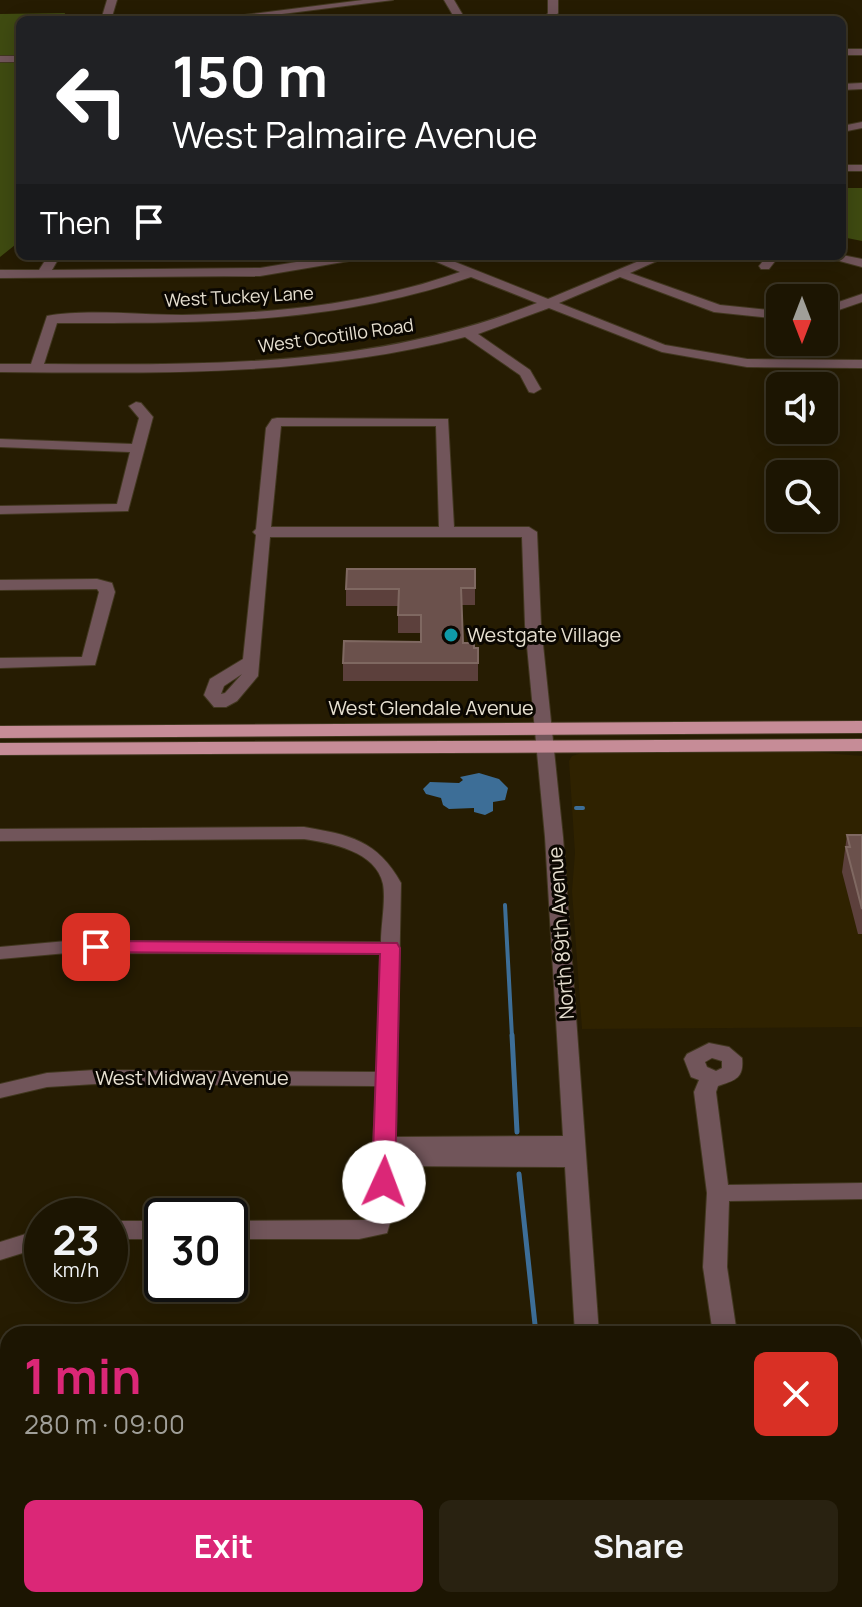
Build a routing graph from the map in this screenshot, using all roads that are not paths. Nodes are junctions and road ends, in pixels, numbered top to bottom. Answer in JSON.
{"nodes":[{"id":1,"x":388,"y":0,"type":"edge"},
{"id":2,"x":245,"y":16,"type":"edge"},
{"id":3,"x":52,"y":260,"type":"edge"},
{"id":4,"x":330,"y":260,"type":"edge"},
{"id":5,"x":439,"y":260,"type":"edge"},
{"id":6,"x":652,"y":260,"type":"edge"},
{"id":7,"x":470,"y":273,"type":"junction"},
{"id":8,"x":619,"y":273,"type":"junction"},
{"id":9,"x":0,"y":274,"type":"edge"},
{"id":10,"x":43,"y":274,"type":"junction"},
{"id":11,"x":859,"y":302,"type":"edge"},
{"id":12,"x":545,"y":304,"type":"junction"},
{"id":13,"x":838,"y":307,"type":"edge"},
{"id":14,"x":766,"y":314,"type":"edge"},
{"id":15,"x":468,"y":333,"type":"junction"},
{"id":16,"x":662,"y":348,"type":"junction"},
{"id":17,"x":648,"y":361,"type":"dead end"},
{"id":18,"x":862,"y":364,"type":"edge"},
{"id":19,"x":0,"y":368,"type":"edge"},
{"id":20,"x":36,"y":368,"type":"junction"},
{"id":21,"x":534,"y":389,"type":"dead end"},
{"id":22,"x":136,"y":406,"type":"dead end"},
{"id":23,"x":0,"y":443,"type":"edge"},
{"id":24,"x":139,"y":448,"type":"junction"},
{"id":25,"x":0,"y":510,"type":"edge"},
{"id":26,"x":261,"y":532,"type":"junction"},
{"id":27,"x":447,"y":532,"type":"junction"},
{"id":28,"x":0,"y":585,"type":"edge"},
{"id":29,"x":251,"y":661,"type":"junction"},
{"id":30,"x":0,"y":663,"type":"edge"},
{"id":31,"x":216,"y":683,"type":"junction"},
{"id":32,"x":237,"y":688,"type":"junction"},
{"id":33,"x":220,"y":703,"type":"junction"},
{"id":34,"x":862,"y":727,"type":"edge"},
{"id":35,"x":0,"y":732,"type":"edge"},
{"id":36,"x":862,"y":737,"type":"edge"},
{"id":37,"x":544,"y":738,"type":"junction"},
{"id":38,"x":217,"y":739,"type":"junction"},
{"id":39,"x":814,"y":745,"type":"junction"},
{"id":40,"x":862,"y":745,"type":"edge"},
{"id":41,"x":0,"y":749,"type":"edge"},
{"id":42,"x":0,"y":835,"type":"edge"},
{"id":43,"x":390,"y":948,"type":"junction"},
{"id":44,"x":0,"y":953,"type":"edge"},
{"id":45,"x":710,"y":1078,"type":"dead end"},
{"id":46,"x":386,"y":1079,"type":"junction"},
{"id":47,"x":0,"y":1091,"type":"edge"},
{"id":48,"x":385,"y":1152,"type":"junction"},
{"id":49,"x":574,"y":1152,"type":"junction"},
{"id":50,"x":862,"y":1191,"type":"edge"},
{"id":51,"x":718,"y":1193,"type":"junction"},
{"id":52,"x":248,"y":1230,"type":"edge"},
{"id":53,"x":24,"y":1244,"type":"edge"},
{"id":54,"x":0,"y":1251,"type":"edge"},
{"id":55,"x":586,"y":1326,"type":"edge"},
{"id":56,"x":724,"y":1326,"type":"edge"}],
"edges":[{"from":1,"to":2,"type":"street"},
{"from":3,"to":10,"type":"street"},
{"from":4,"to":10,"type":"street"},
{"from":5,"to":7,"type":"street"},
{"from":6,"to":8,"type":"street","name":"West Ocotillo Road"},
{"from":7,"to":12,"type":"street"},
{"from":7,"to":20,"type":"street","name":"West Tuckey Lane"},
{"from":8,"to":12,"type":"street","name":"West Ocotillo Road"},
{"from":8,"to":14,"type":"street"},
{"from":9,"to":10,"type":"street"},
{"from":11,"to":13,"type":"street"},
{"from":12,"to":15,"type":"street","name":"West Ocotillo Road"},
{"from":12,"to":16,"type":"street"},
{"from":15,"to":20,"type":"street","name":"West Ocotillo Road"},
{"from":15,"to":21,"type":"street"},
{"from":16,"to":17,"type":"street"},
{"from":16,"to":18,"type":"street"},
{"from":19,"to":20,"type":"street","name":"West Ocotillo Road"},
{"from":22,"to":24,"type":"street"},
{"from":23,"to":24,"type":"street"},
{"from":24,"to":25,"type":"street"},
{"from":26,"to":27,"type":"street"},
{"from":26,"to":27,"type":"street"},
{"from":26,"to":29,"type":"street"},
{"from":27,"to":37,"type":"street","name":"North 89th Avenue"},
{"from":28,"to":30,"type":"street"},
{"from":29,"to":31,"type":"street"},
{"from":29,"to":32,"type":"street"},
{"from":31,"to":32,"type":"street"},
{"from":31,"to":33,"type":"street"},
{"from":32,"to":33,"type":"street"},
{"from":33,"to":38,"type":"street"},
{"from":34,"to":37,"type":"main road","name":"West Glendale Avenue"},
{"from":35,"to":38,"type":"main road","name":"West Glendale Avenue"},
{"from":36,"to":39,"type":"main road"},
{"from":37,"to":38,"type":"main road","name":"West Glendale Avenue"},
{"from":37,"to":39,"type":"main road","name":"West Glendale Avenue"},
{"from":37,"to":49,"type":"street","name":"North 89th Avenue"},
{"from":38,"to":41,"type":"main road","name":"West Glendale Avenue"},
{"from":39,"to":40,"type":"main road","name":"West Glendale Avenue"},
{"from":42,"to":43,"type":"street"},
{"from":43,"to":44,"type":"street"},
{"from":43,"to":46,"type":"street"},
{"from":45,"to":51,"type":"street"},
{"from":46,"to":47,"type":"street","name":"West Midway Avenue"},
{"from":46,"to":48,"type":"street"},
{"from":48,"to":49,"type":"street"},
{"from":48,"to":52,"type":"street"},
{"from":49,"to":55,"type":"street","name":"North 89th Avenue"},
{"from":50,"to":51,"type":"street"},
{"from":51,"to":56,"type":"street"},
{"from":53,"to":54,"type":"street"}]}
